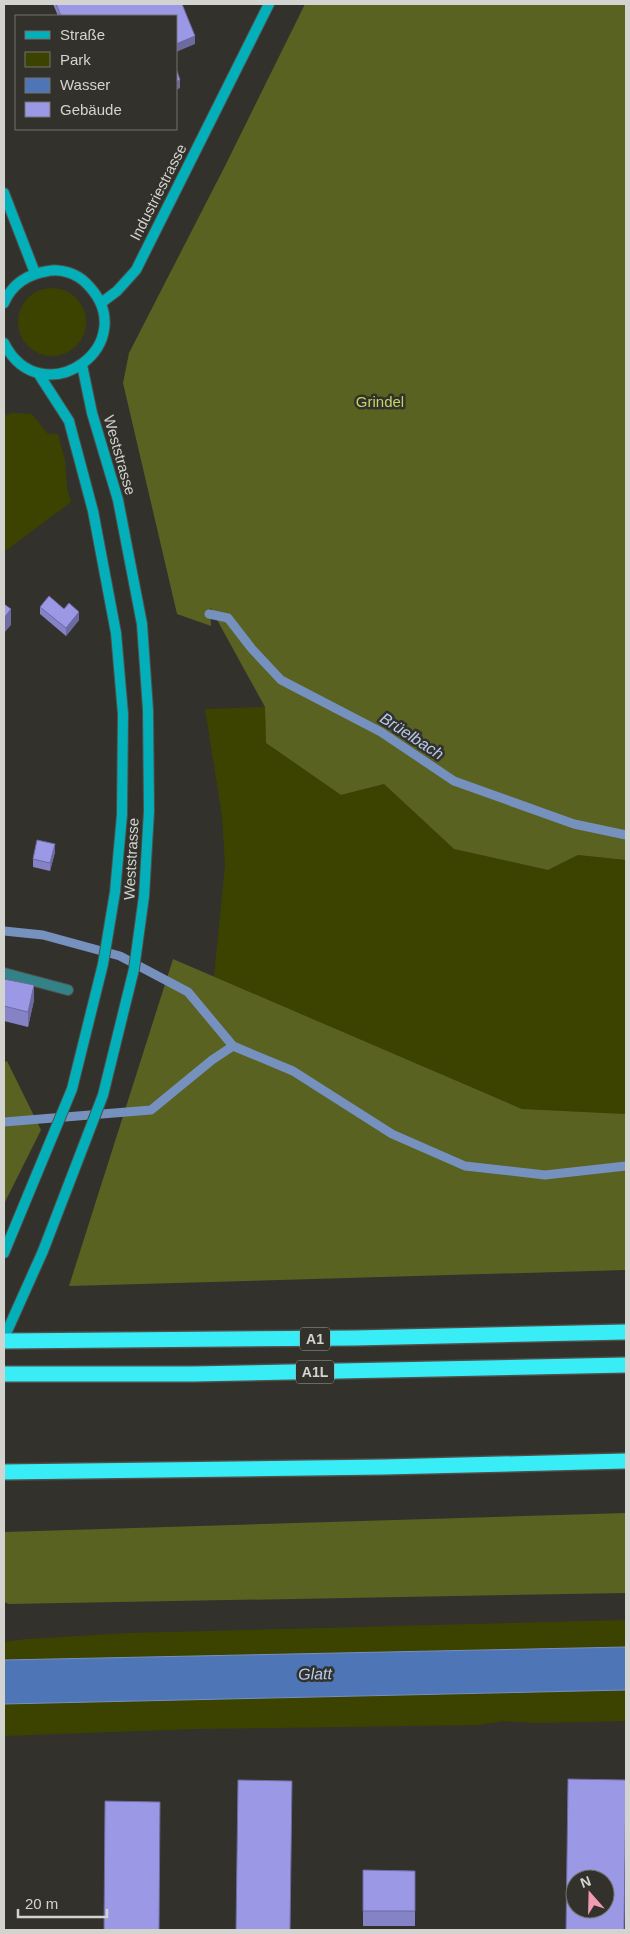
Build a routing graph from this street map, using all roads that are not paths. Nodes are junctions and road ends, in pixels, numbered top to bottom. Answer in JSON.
{"nodes":[{"id":1,"x":269,"y":4,"type":"edge"},
{"id":2,"x":4,"y":193,"type":"edge"},
{"id":3,"x":35,"y":273,"type":"junction"},
{"id":4,"x":4,"y":303,"type":"edge"},
{"id":5,"x":101,"y":303,"type":"junction"},
{"id":6,"x":4,"y":343,"type":"edge"},
{"id":7,"x":82,"y":365,"type":"junction"},
{"id":8,"x":38,"y":373,"type":"junction"},
{"id":9,"x":4,"y":973,"type":"edge"},
{"id":10,"x":68,"y":990,"type":"dead end"},
{"id":11,"x":4,"y":1253,"type":"edge"},
{"id":12,"x":626,"y":1332,"type":"edge"},
{"id":13,"x":4,"y":1340,"type":"edge"},
{"id":14,"x":626,"y":1365,"type":"edge"},
{"id":15,"x":4,"y":1374,"type":"edge"},
{"id":16,"x":626,"y":1461,"type":"edge"},
{"id":17,"x":4,"y":1464,"type":"edge"},
{"id":18,"x":63,"y":1471,"type":"junction"},
{"id":19,"x":4,"y":1472,"type":"edge"}],
"edges":[{"from":1,"to":5,"type":"main road","name":"Industriestrasse"},
{"from":2,"to":3,"type":"main road"},
{"from":3,"to":4,"type":"main road","name":"Weststrasse"},
{"from":3,"to":5,"type":"main road","name":"Weststrasse"},
{"from":5,"to":7,"type":"main road","name":"Weststrasse"},
{"from":6,"to":8,"type":"main road","name":"Weststrasse"},
{"from":7,"to":8,"type":"main road","name":"Weststrasse"},
{"from":7,"to":13,"type":"main road","name":"Weststrasse"},
{"from":8,"to":11,"type":"main road","name":"Weststrasse"},
{"from":9,"to":10,"type":"lane"},
{"from":12,"to":13,"type":"highway","number":"A1"},
{"from":14,"to":15,"type":"highway","number":"A1L"},
{"from":16,"to":18,"type":"highway"},
{"from":17,"to":18,"type":"highway"},
{"from":18,"to":19,"type":"highway"}]}
